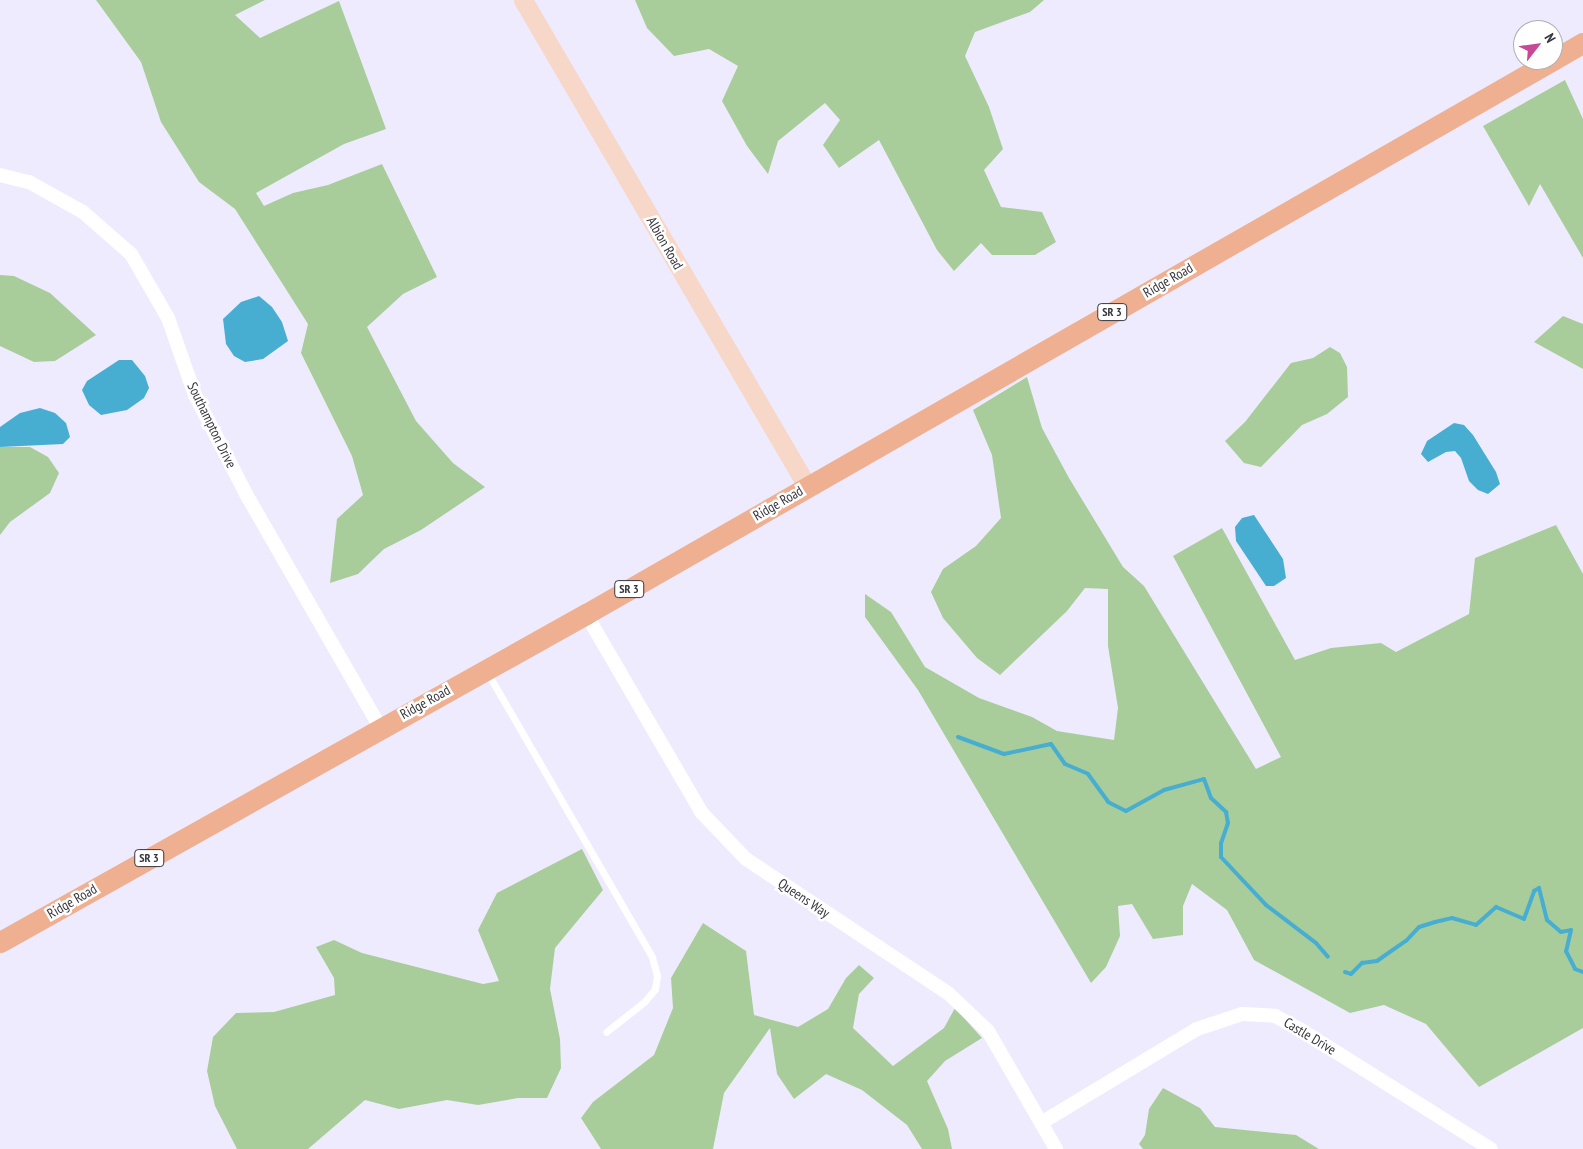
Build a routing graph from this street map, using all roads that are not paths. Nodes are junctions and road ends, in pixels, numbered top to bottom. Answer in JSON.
{"nodes":[{"id":1,"x":523,"y":0,"type":"edge"},
{"id":2,"x":1583,"y":43,"type":"edge"},
{"id":3,"x":1563,"y":54,"type":"edge"},
{"id":4,"x":1535,"y":70,"type":"edge"},
{"id":5,"x":0,"y":175,"type":"edge"},
{"id":6,"x":807,"y":486,"type":"junction"},
{"id":7,"x":586,"y":614,"type":"junction"},
{"id":8,"x":485,"y":669,"type":"junction"},
{"id":9,"x":380,"y":727,"type":"junction"},
{"id":10,"x":0,"y":942,"type":"edge"},
{"id":11,"x":606,"y":1032,"type":"dead end"},
{"id":12,"x":1041,"y":1123,"type":"junction"},
{"id":13,"x":1056,"y":1149,"type":"edge"},
{"id":14,"x":1491,"y":1149,"type":"edge"}],
"edges":[{"from":1,"to":6,"type":"street","name":"Albion Road"},
{"from":2,"to":3,"type":"main road","name":"Ridge Road","number":"SR 3"},
{"from":4,"to":6,"type":"main road","name":"Ridge Road","number":"SR 3"},
{"from":5,"to":9,"type":"street","name":"Southampton Drive"},
{"from":6,"to":7,"type":"main road","name":"Ridge Road","number":"SR 3"},
{"from":7,"to":8,"type":"main road","name":"Ridge Road","number":"SR 3"},
{"from":7,"to":12,"type":"street","name":"Queens Way"},
{"from":8,"to":9,"type":"main road","name":"Ridge Road","number":"SR 3"},
{"from":8,"to":11,"type":"lane"},
{"from":9,"to":10,"type":"main road","name":"Ridge Road","number":"SR 3"},
{"from":12,"to":13,"type":"street","name":"Queens Way"},
{"from":12,"to":14,"type":"street","name":"Castle Drive"}]}
